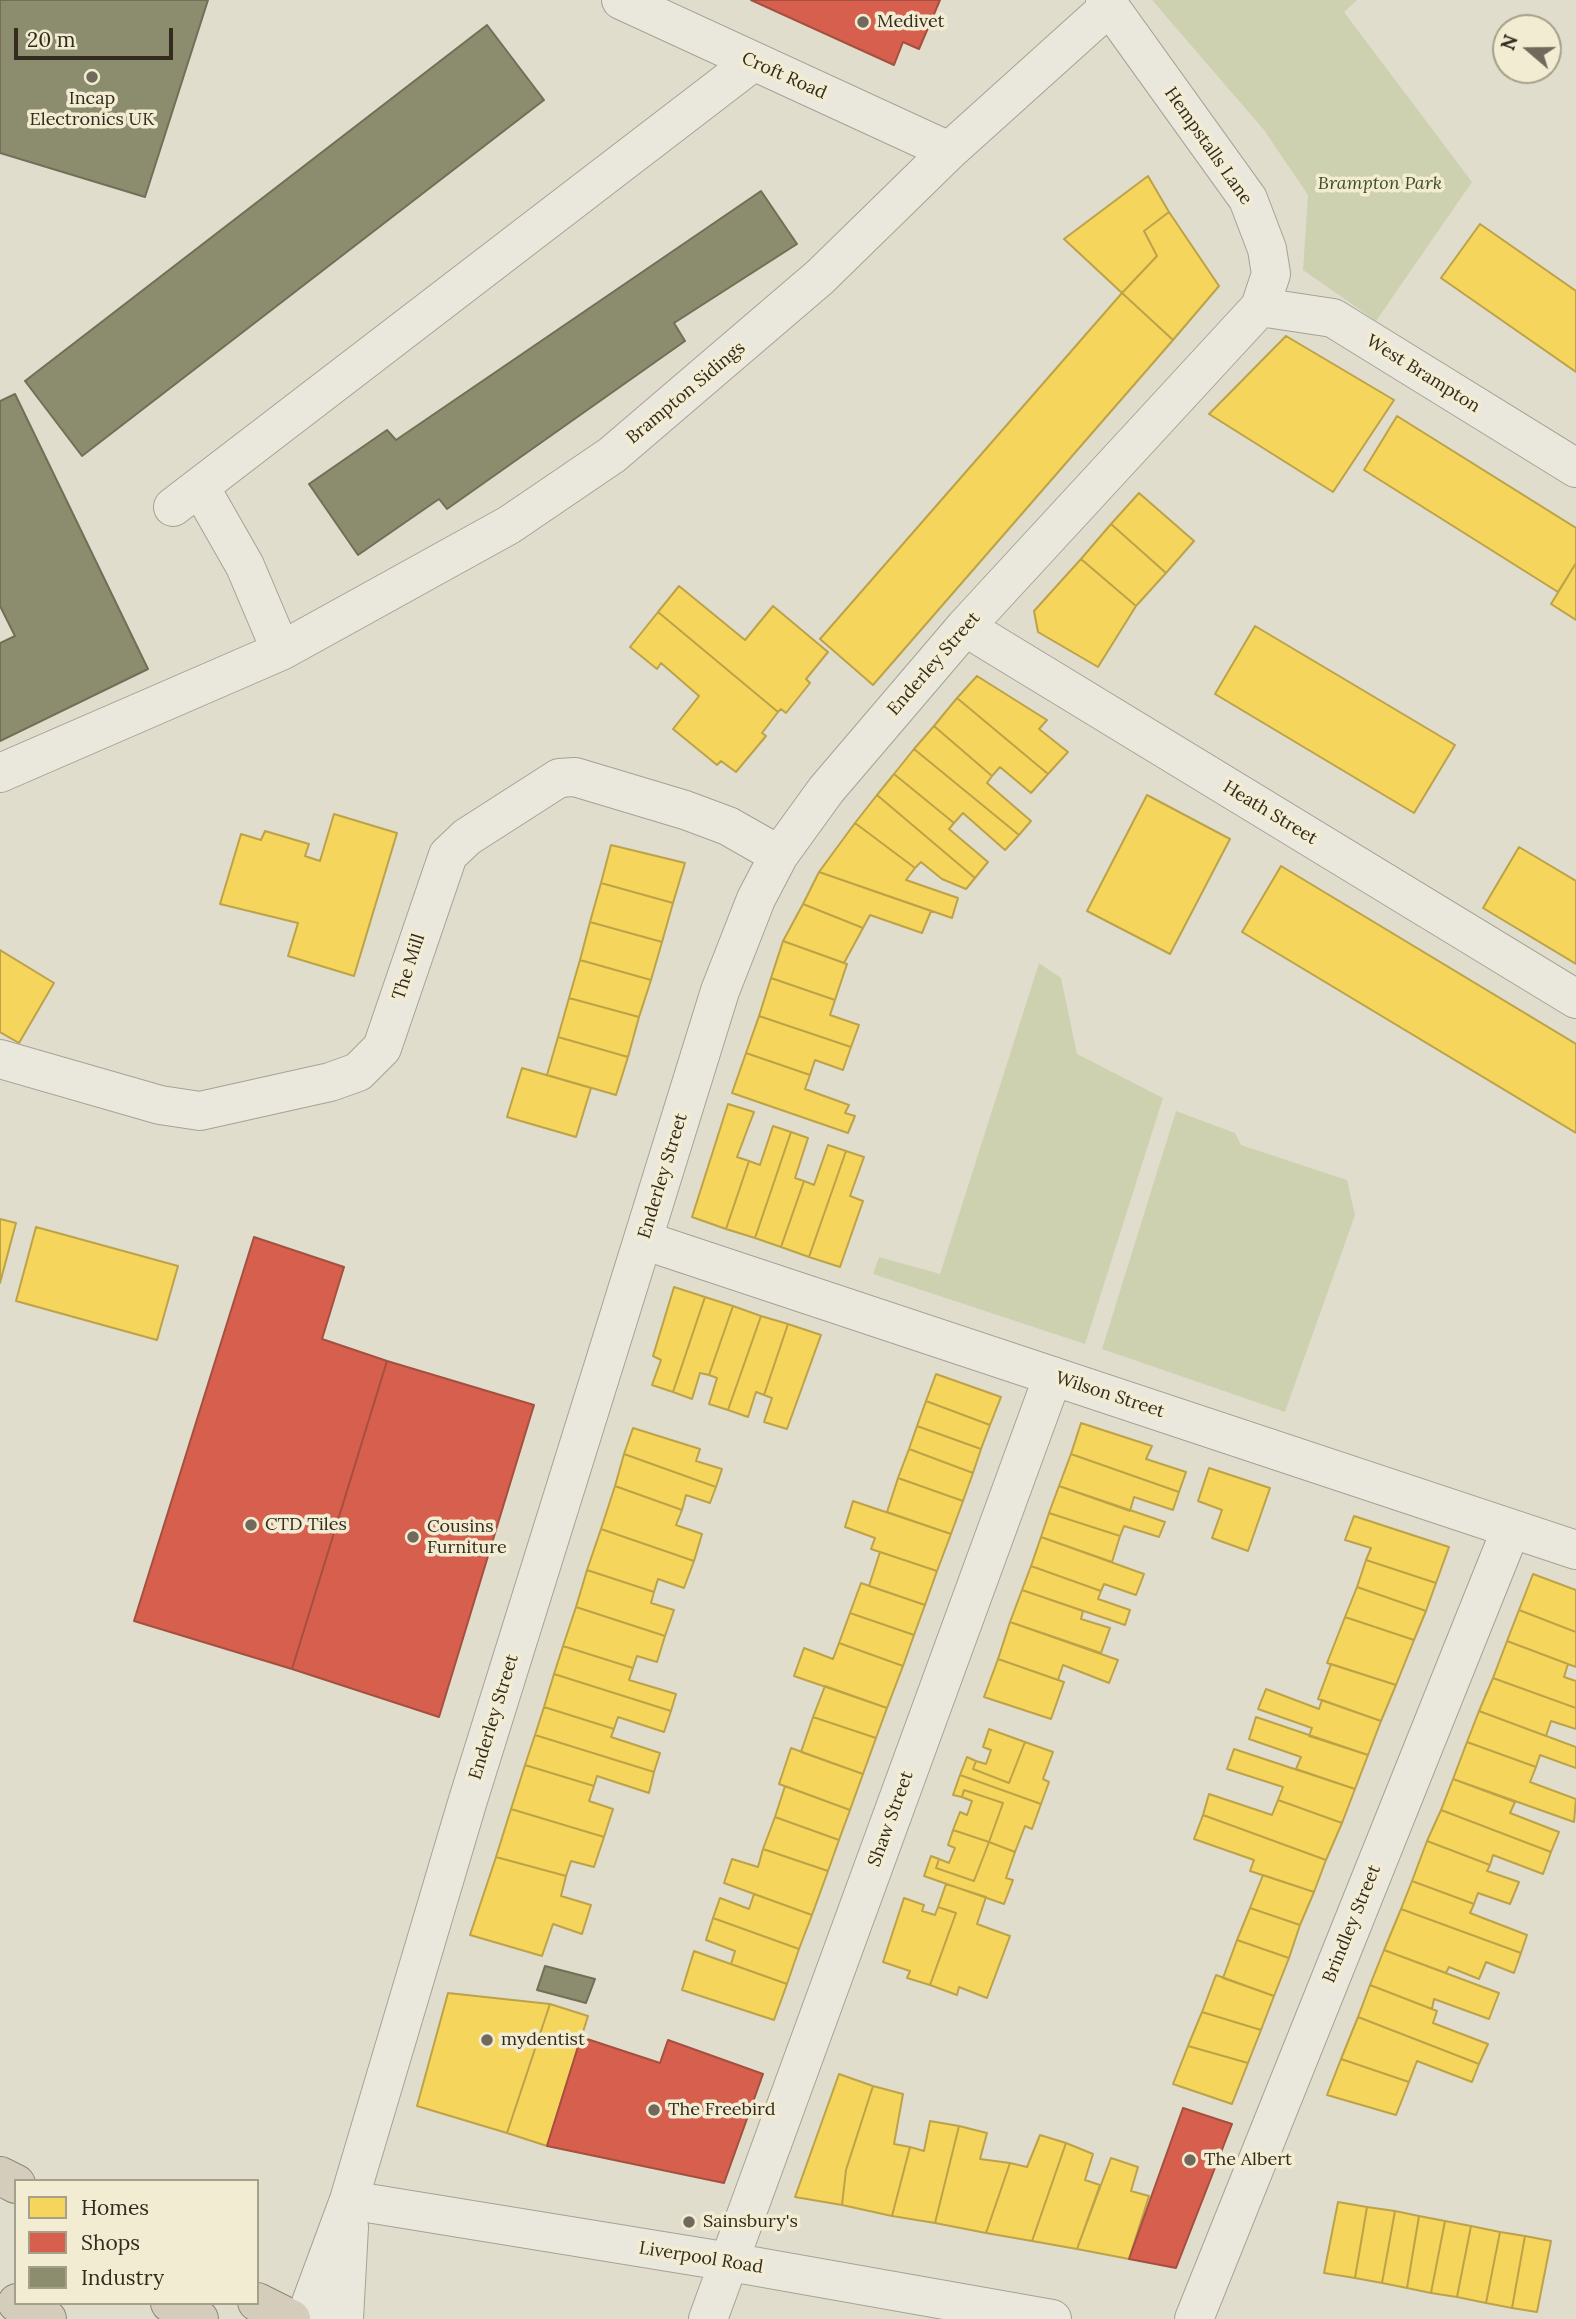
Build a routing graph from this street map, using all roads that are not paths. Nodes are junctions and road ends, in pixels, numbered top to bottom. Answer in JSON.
{"nodes":[{"id":1,"x":621,"y":0,"type":"edge"},
{"id":2,"x":1108,"y":3,"type":"edge"},
{"id":3,"x":753,"y":62,"type":"junction"},
{"id":4,"x":949,"y":151,"type":"junction"},
{"id":5,"x":1260,"y":307,"type":"junction"},
{"id":6,"x":1576,"y":468,"type":"edge"},
{"id":7,"x":965,"y":627,"type":"junction"},
{"id":8,"x":281,"y":651,"type":"junction"},
{"id":9,"x":0,"y":773,"type":"edge"},
{"id":10,"x":779,"y":855,"type":"junction"},
{"id":11,"x":1576,"y":999,"type":"edge"},
{"id":12,"x":0,"y":1059,"type":"edge"},
{"id":13,"x":643,"y":1240,"type":"junction"},
{"id":14,"x":1052,"y":1376,"type":"junction"},
{"id":15,"x":1511,"y":1529,"type":"junction"},
{"id":16,"x":1576,"y":1550,"type":"edge"},
{"id":17,"x":349,"y":2200,"type":"junction"},
{"id":18,"x":730,"y":2262,"type":"junction"},
{"id":19,"x":259,"y":2303,"type":"edge"},
{"id":20,"x":20,"y":2305,"type":"edge"},
{"id":21,"x":174,"y":2305,"type":"edge"},
{"id":22,"x":47,"y":2319,"type":"edge"},
{"id":23,"x":199,"y":2319,"type":"edge"},
{"id":24,"x":291,"y":2319,"type":"edge"},
{"id":25,"x":305,"y":2319,"type":"edge"},
{"id":26,"x":344,"y":2319,"type":"edge"},
{"id":27,"x":708,"y":2319,"type":"edge"},
{"id":28,"x":1052,"y":2319,"type":"edge"},
{"id":29,"x":1194,"y":2319,"type":"edge"}],
"edges":[{"from":1,"to":3,"type":"street","name":"Croft Road"},
{"from":2,"to":4,"type":"street","name":"Brampton Sidings"},
{"from":2,"to":5,"type":"street","name":"Hempstalls Lane"},
{"from":3,"to":4,"type":"street","name":"Croft Road"},
{"from":3,"to":8,"type":"street"},
{"from":4,"to":8,"type":"street","name":"Brampton Sidings"},
{"from":5,"to":6,"type":"street","name":"West Brampton"},
{"from":5,"to":7,"type":"street","name":"Enderley Street"},
{"from":7,"to":10,"type":"street","name":"Enderley Street"},
{"from":7,"to":11,"type":"street","name":"Heath Street"},
{"from":8,"to":9,"type":"street","name":"Brampton Sidings"},
{"from":10,"to":12,"type":"street","name":"The Mill"},
{"from":10,"to":13,"type":"street","name":"Enderley Street"},
{"from":13,"to":14,"type":"street","name":"Wilson Street"},
{"from":13,"to":17,"type":"street","name":"Enderley Street"},
{"from":14,"to":15,"type":"street","name":"Wilson Street"},
{"from":14,"to":18,"type":"street","name":"Shaw Street"},
{"from":15,"to":16,"type":"street","name":"Wilson Street"},
{"from":15,"to":29,"type":"street","name":"Brindley Street"},
{"from":17,"to":18,"type":"street","name":"Liverpool Road"},
{"from":17,"to":25,"type":"street","name":"Enderley Street"},
{"from":17,"to":26,"type":"street","name":"Enderley Street"},
{"from":18,"to":27,"type":"street","name":"Shaw Street"},
{"from":18,"to":28,"type":"street","name":"Liverpool Road"},
{"from":19,"to":24,"type":"highway"},
{"from":20,"to":22,"type":"highway"},
{"from":21,"to":23,"type":"highway"}]}
